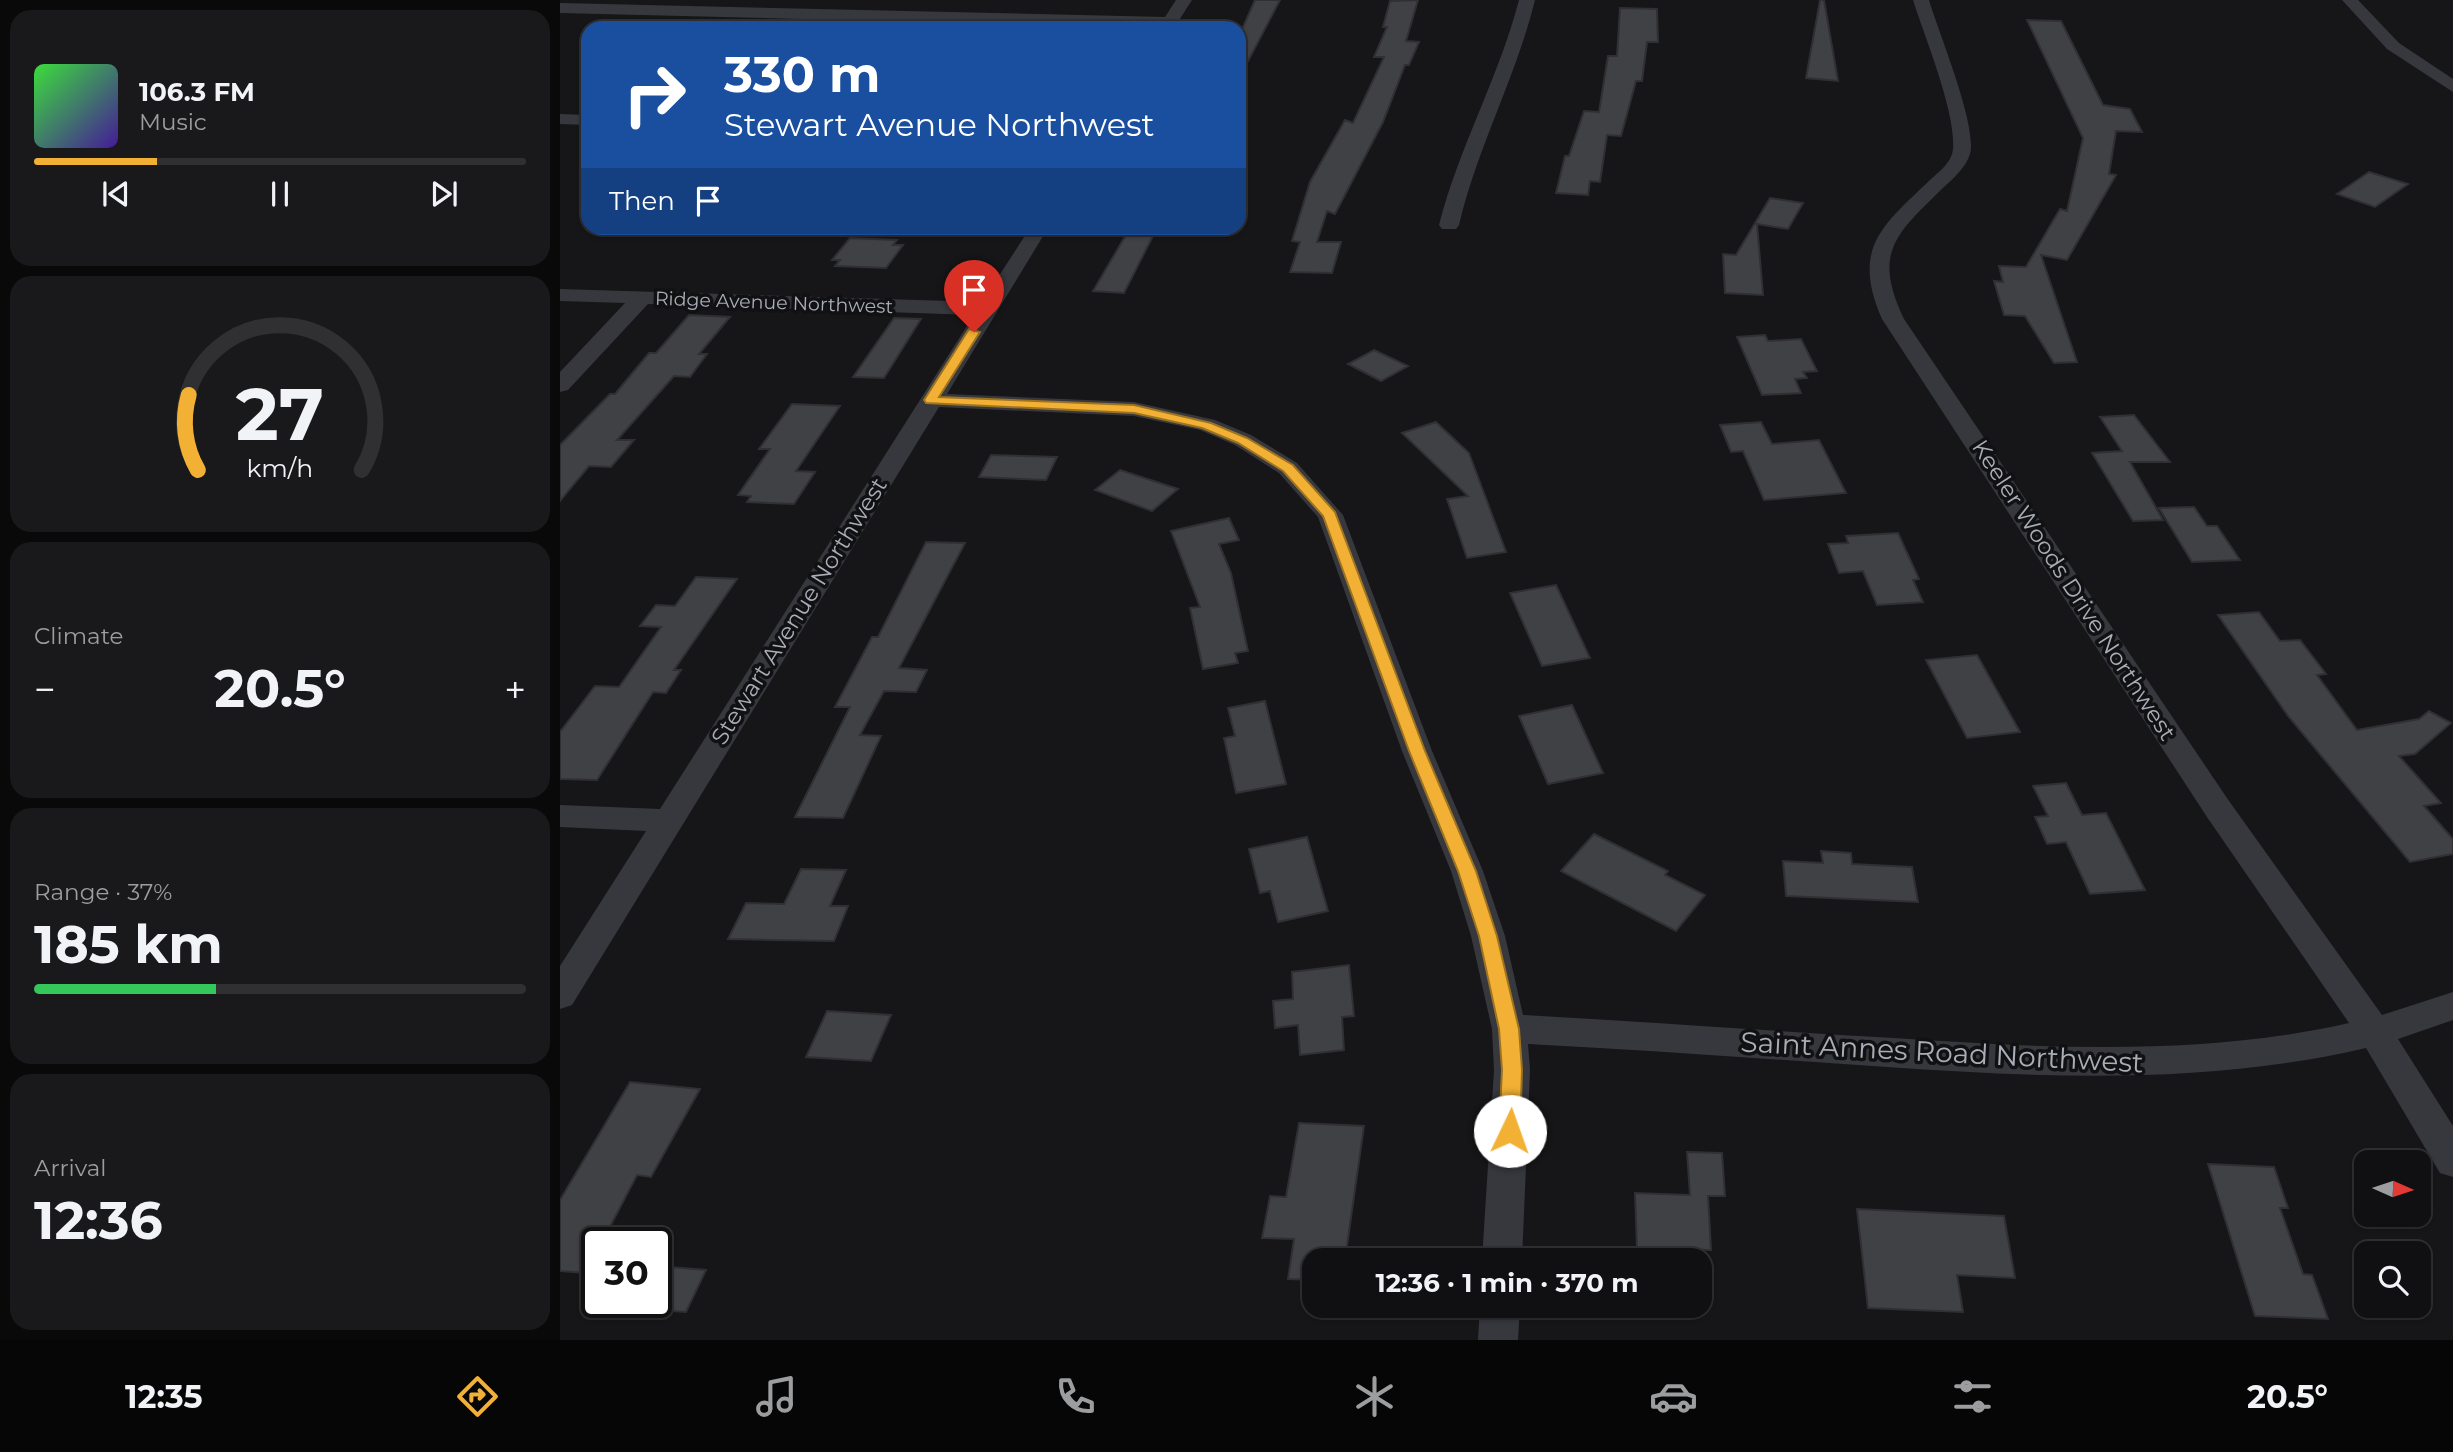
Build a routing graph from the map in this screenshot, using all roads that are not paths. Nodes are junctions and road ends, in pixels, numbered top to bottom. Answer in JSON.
{"nodes":[{"id":1,"x":1184,"y":0,"type":"edge"},
{"id":2,"x":1527,"y":0,"type":"edge"},
{"id":3,"x":1921,"y":0,"type":"edge"},
{"id":4,"x":2350,"y":0,"type":"edge"},
{"id":5,"x":560,"y":8,"type":"edge"},
{"id":6,"x":1025,"y":21,"type":"edge"},
{"id":7,"x":1171,"y":21,"type":"edge"},
{"id":8,"x":2453,"y":87,"type":"edge"},
{"id":9,"x":575,"y":119,"type":"edge"},
{"id":10,"x":560,"y":133,"type":"edge"},
{"id":11,"x":1449,"y":225,"type":"dead end"},
{"id":12,"x":1035,"y":235,"type":"edge"},
{"id":13,"x":560,"y":295,"type":"edge"},
{"id":14,"x":643,"y":298,"type":"junction"},
{"id":15,"x":988,"y":309,"type":"junction"},
{"id":16,"x":560,"y":385,"type":"edge"},
{"id":17,"x":931,"y":400,"type":"junction"},
{"id":18,"x":560,"y":816,"type":"edge"},
{"id":19,"x":669,"y":821,"type":"junction"},
{"id":20,"x":560,"y":995,"type":"edge"},
{"id":21,"x":2453,"y":1006,"type":"edge"},
{"id":22,"x":1509,"y":1029,"type":"junction"},
{"id":23,"x":2374,"y":1033,"type":"junction"},
{"id":24,"x":2453,"y":1161,"type":"edge"},
{"id":25,"x":1503,"y":1248,"type":"edge"},
{"id":26,"x":1499,"y":1318,"type":"edge"},
{"id":27,"x":1498,"y":1340,"type":"edge"}],
"edges":[{"from":1,"to":7,"type":"street"},
{"from":2,"to":11,"type":"street"},
{"from":3,"to":23,"type":"street","name":"Keeler Woods Drive Northwest"},
{"from":4,"to":8,"type":"street"},
{"from":5,"to":6,"type":"street"},
{"from":9,"to":10,"type":"street"},
{"from":12,"to":15,"type":"street","name":"Stewart Avenue Northwest"},
{"from":13,"to":14,"type":"street","name":"Ridge Avenue Northwest"},
{"from":14,"to":15,"type":"street","name":"Ridge Avenue Northwest"},
{"from":14,"to":16,"type":"street"},
{"from":15,"to":17,"type":"street","name":"Stewart Avenue Northwest"},
{"from":17,"to":19,"type":"street","name":"Stewart Avenue Northwest"},
{"from":17,"to":22,"type":"street"},
{"from":18,"to":19,"type":"street"},
{"from":19,"to":20,"type":"street","name":"Stewart Avenue Northwest"},
{"from":21,"to":23,"type":"street","name":"Saint Annes Road Northwest"},
{"from":22,"to":23,"type":"street","name":"Saint Annes Road Northwest"},
{"from":22,"to":25,"type":"street"},
{"from":23,"to":24,"type":"street","name":"Keeler Woods Drive Northwest"},
{"from":26,"to":27,"type":"street"}]}
